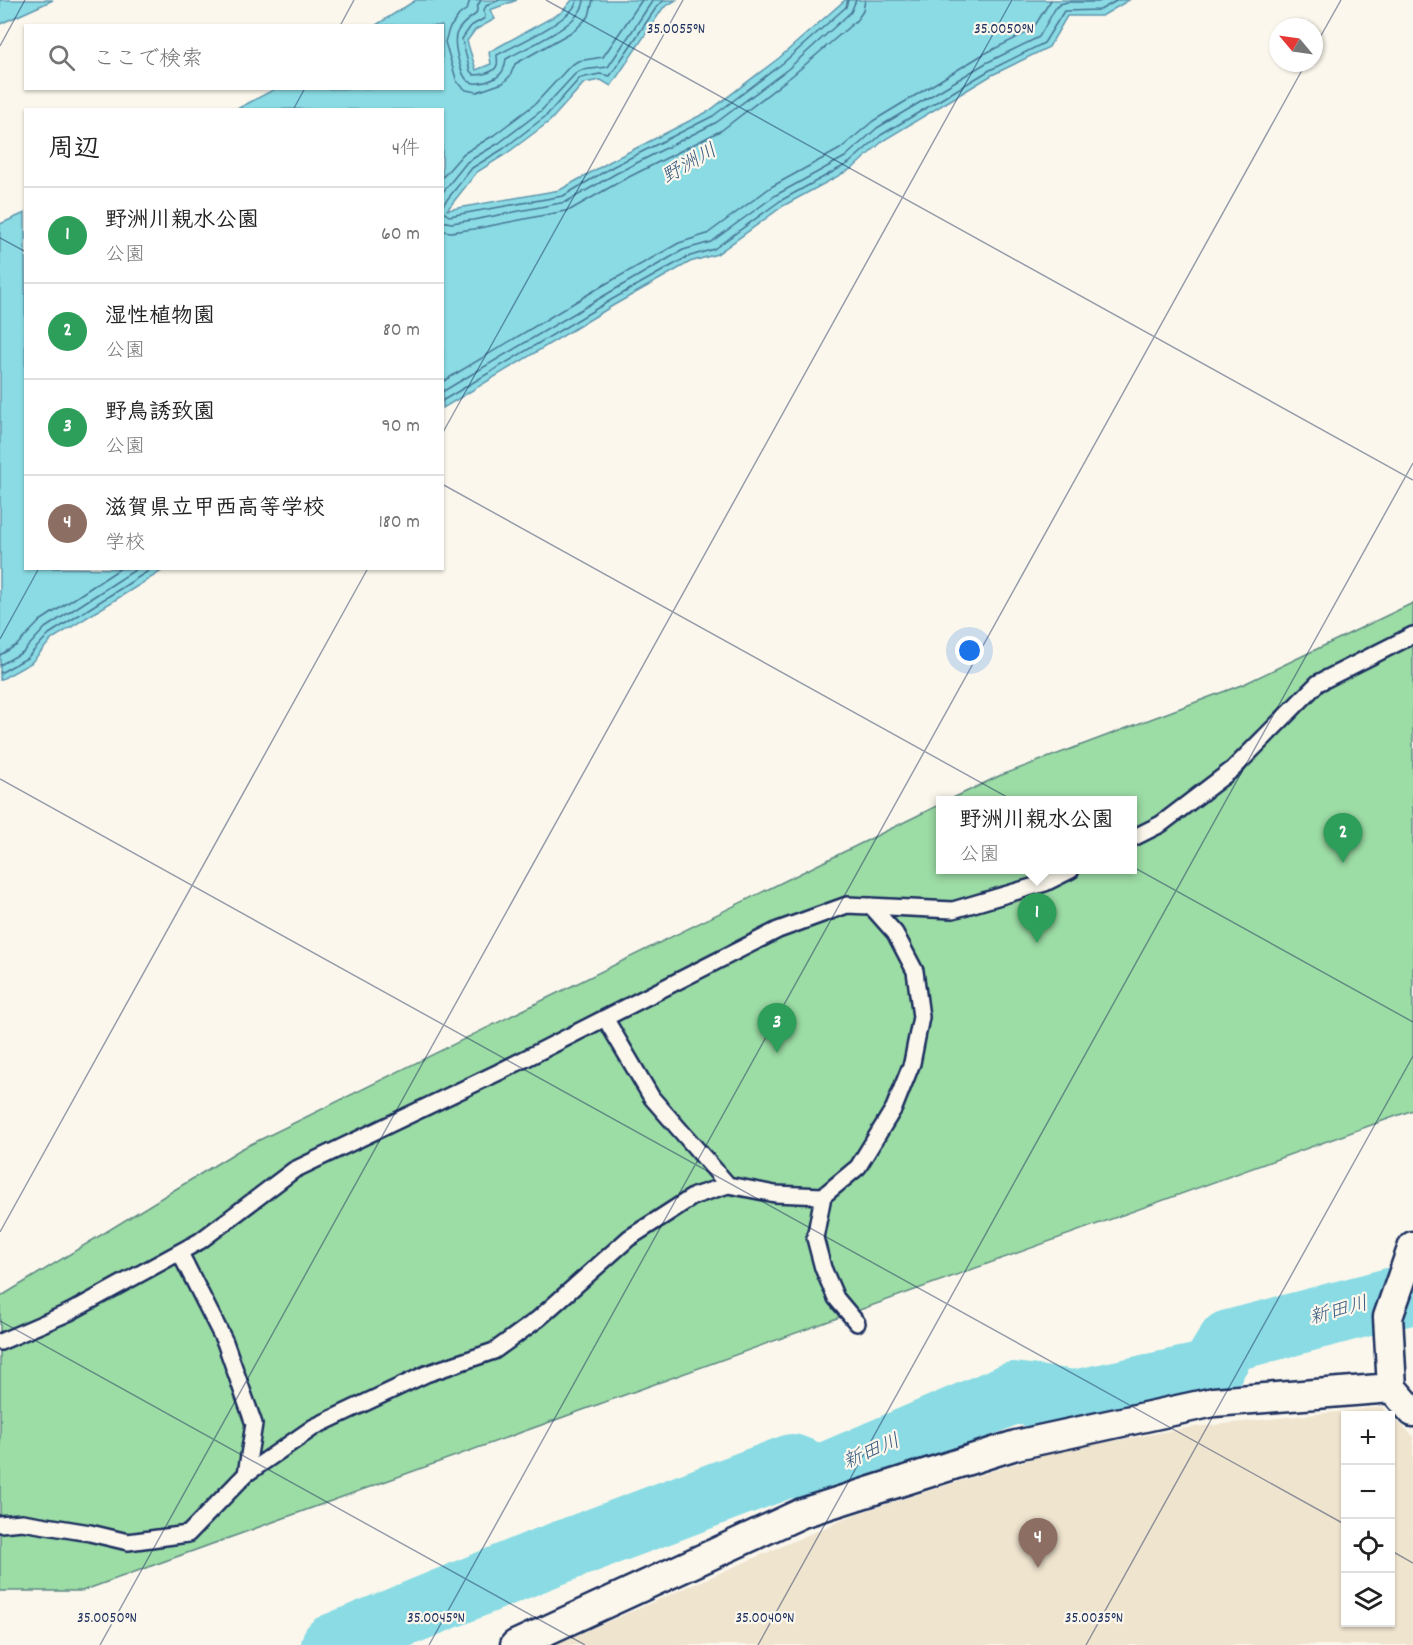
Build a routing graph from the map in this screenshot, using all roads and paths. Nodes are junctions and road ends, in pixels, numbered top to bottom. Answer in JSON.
{"nodes":[{"id":1,"x":1413,"y":635,"type":"edge"},
{"id":2,"x":1137,"y":836,"type":"edge"},
{"id":3,"x":1063,"y":874,"type":"edge"},
{"id":4,"x":871,"y":906,"type":"junction"},
{"id":5,"x":605,"y":1018,"type":"junction"},
{"id":6,"x":728,"y":1185,"type":"junction"},
{"id":7,"x":823,"y":1196,"type":"junction"},
{"id":8,"x":1413,"y":1246,"type":"edge"},
{"id":9,"x":180,"y":1252,"type":"junction"},
{"id":10,"x":857,"y":1323,"type":"dead end"},
{"id":11,"x":0,"y":1342,"type":"edge"},
{"id":12,"x":1392,"y":1388,"type":"junction"},
{"id":13,"x":1413,"y":1412,"type":"edge"},
{"id":14,"x":246,"y":1474,"type":"junction"},
{"id":15,"x":0,"y":1524,"type":"edge"},
{"id":16,"x":515,"y":1645,"type":"edge"}],
"edges":[{"from":1,"to":2,"type":"lane"},
{"from":3,"to":4,"type":"lane"},
{"from":4,"to":5,"type":"lane"},
{"from":4,"to":7,"type":"lane"},
{"from":5,"to":6,"type":"lane"},
{"from":5,"to":9,"type":"lane"},
{"from":6,"to":7,"type":"lane"},
{"from":6,"to":14,"type":"lane"},
{"from":7,"to":10,"type":"lane"},
{"from":8,"to":12,"type":"street"},
{"from":9,"to":11,"type":"lane"},
{"from":9,"to":14,"type":"lane"},
{"from":12,"to":13,"type":"street"},
{"from":12,"to":16,"type":"street"},
{"from":14,"to":15,"type":"lane"}]}
